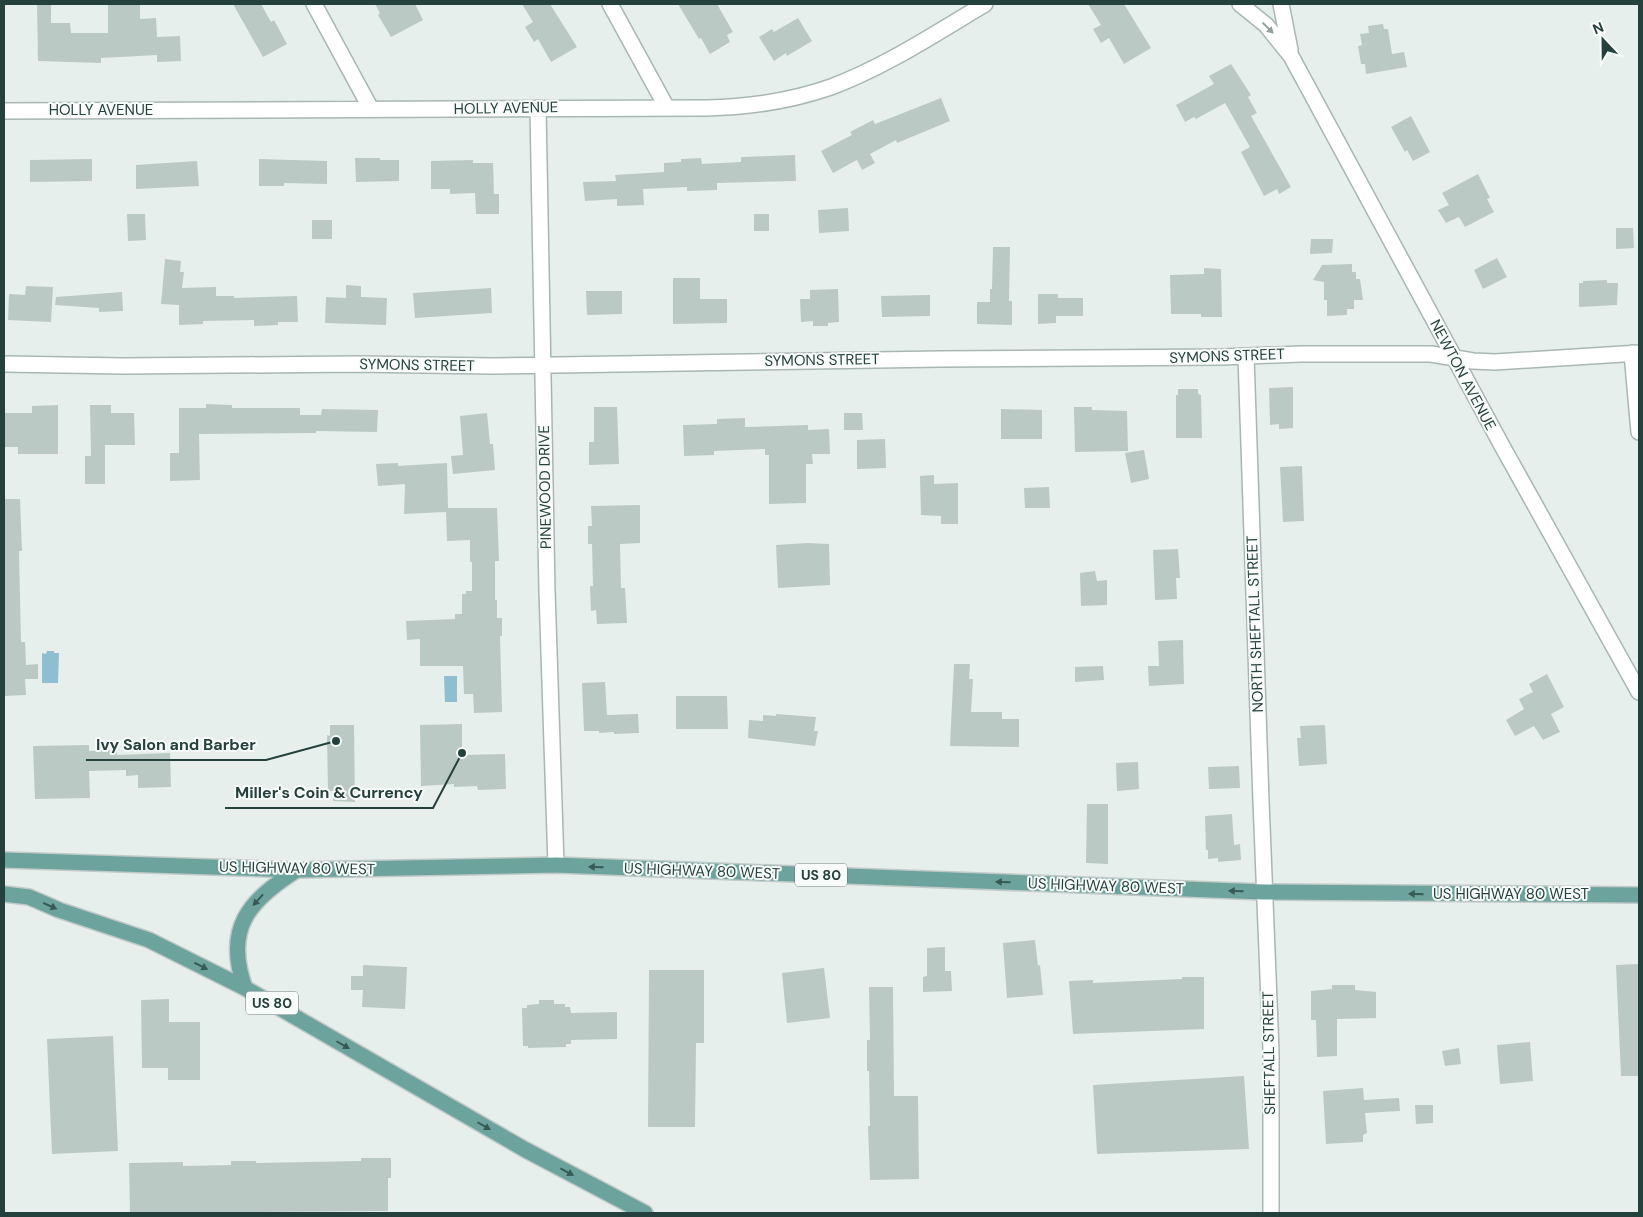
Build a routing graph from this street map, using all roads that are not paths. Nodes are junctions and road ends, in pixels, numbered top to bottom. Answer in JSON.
{"nodes":[{"id":1,"x":314,"y":4,"type":"edge"},
{"id":2,"x":610,"y":4,"type":"edge"},
{"id":3,"x":985,"y":4,"type":"edge"},
{"id":4,"x":1240,"y":4,"type":"edge"},
{"id":5,"x":1281,"y":4,"type":"edge"},
{"id":6,"x":1291,"y":56,"type":"junction"},
{"id":7,"x":538,"y":108,"type":"junction"},
{"id":8,"x":667,"y":108,"type":"junction"},
{"id":9,"x":371,"y":109,"type":"junction"},
{"id":10,"x":4,"y":111,"type":"edge"},
{"id":11,"x":1635,"y":353,"type":"edge"},
{"id":12,"x":1246,"y":356,"type":"junction"},
{"id":13,"x":1454,"y":358,"type":"junction"},
{"id":14,"x":4,"y":364,"type":"edge"},
{"id":15,"x":544,"y":365,"type":"junction"},
{"id":16,"x":1639,"y":432,"type":"edge"},
{"id":17,"x":1639,"y":692,"type":"edge"},
{"id":18,"x":4,"y":860,"type":"edge"},
{"id":19,"x":556,"y":866,"type":"junction"},
{"id":20,"x":297,"y":870,"type":"junction"},
{"id":21,"x":1264,"y":892,"type":"junction"},
{"id":22,"x":4,"y":894,"type":"edge"},
{"id":23,"x":1639,"y":895,"type":"edge"},
{"id":24,"x":245,"y":988,"type":"junction"},
{"id":25,"x":645,"y":1213,"type":"edge"},
{"id":26,"x":1271,"y":1213,"type":"edge"}],
"edges":[{"from":1,"to":9,"type":"street"},
{"from":2,"to":8,"type":"street"},
{"from":3,"to":8,"type":"street","name":"HOLLY AVENUE"},
{"from":4,"to":6,"type":"street","name":"NEWTON AVENUE","one_way":true},
{"from":5,"to":6,"type":"street","name":"NEWTON AVENUE"},
{"from":6,"to":13,"type":"street","name":"NEWTON AVENUE"},
{"from":7,"to":8,"type":"street","name":"HOLLY AVENUE"},
{"from":7,"to":9,"type":"street","name":"HOLLY AVENUE"},
{"from":7,"to":15,"type":"street","name":"PINEWOOD DRIVE"},
{"from":9,"to":10,"type":"street","name":"HOLLY AVENUE"},
{"from":11,"to":13,"type":"street","name":"SYMONS STREET"},
{"from":11,"to":16,"type":"street"},
{"from":12,"to":13,"type":"street","name":"SYMONS STREET"},
{"from":12,"to":15,"type":"street","name":"SYMONS STREET"},
{"from":12,"to":21,"type":"street","name":"NORTH SHEFTALL STREET"},
{"from":13,"to":17,"type":"street","name":"NEWTON AVENUE"},
{"from":14,"to":15,"type":"street","name":"SYMONS STREET"},
{"from":15,"to":19,"type":"street","name":"PINEWOOD DRIVE"},
{"from":18,"to":20,"type":"main road","name":"US HIGHWAY 80 WEST","number":"US 80"},
{"from":19,"to":20,"type":"main road","name":"US HIGHWAY 80 WEST","number":"US 80"},
{"from":21,"to":19,"type":"main road","name":"US HIGHWAY 80 WEST","number":"US 80","one_way":true},
{"from":20,"to":24,"type":"main road","one_way":true},
{"from":23,"to":21,"type":"main road","name":"US HIGHWAY 80 WEST","number":"US 80","one_way":true},
{"from":21,"to":26,"type":"street","name":"SHEFTALL STREET"},
{"from":22,"to":24,"type":"main road","number":"US 80","one_way":true},
{"from":24,"to":25,"type":"main road","number":"US 80","one_way":true}]}
